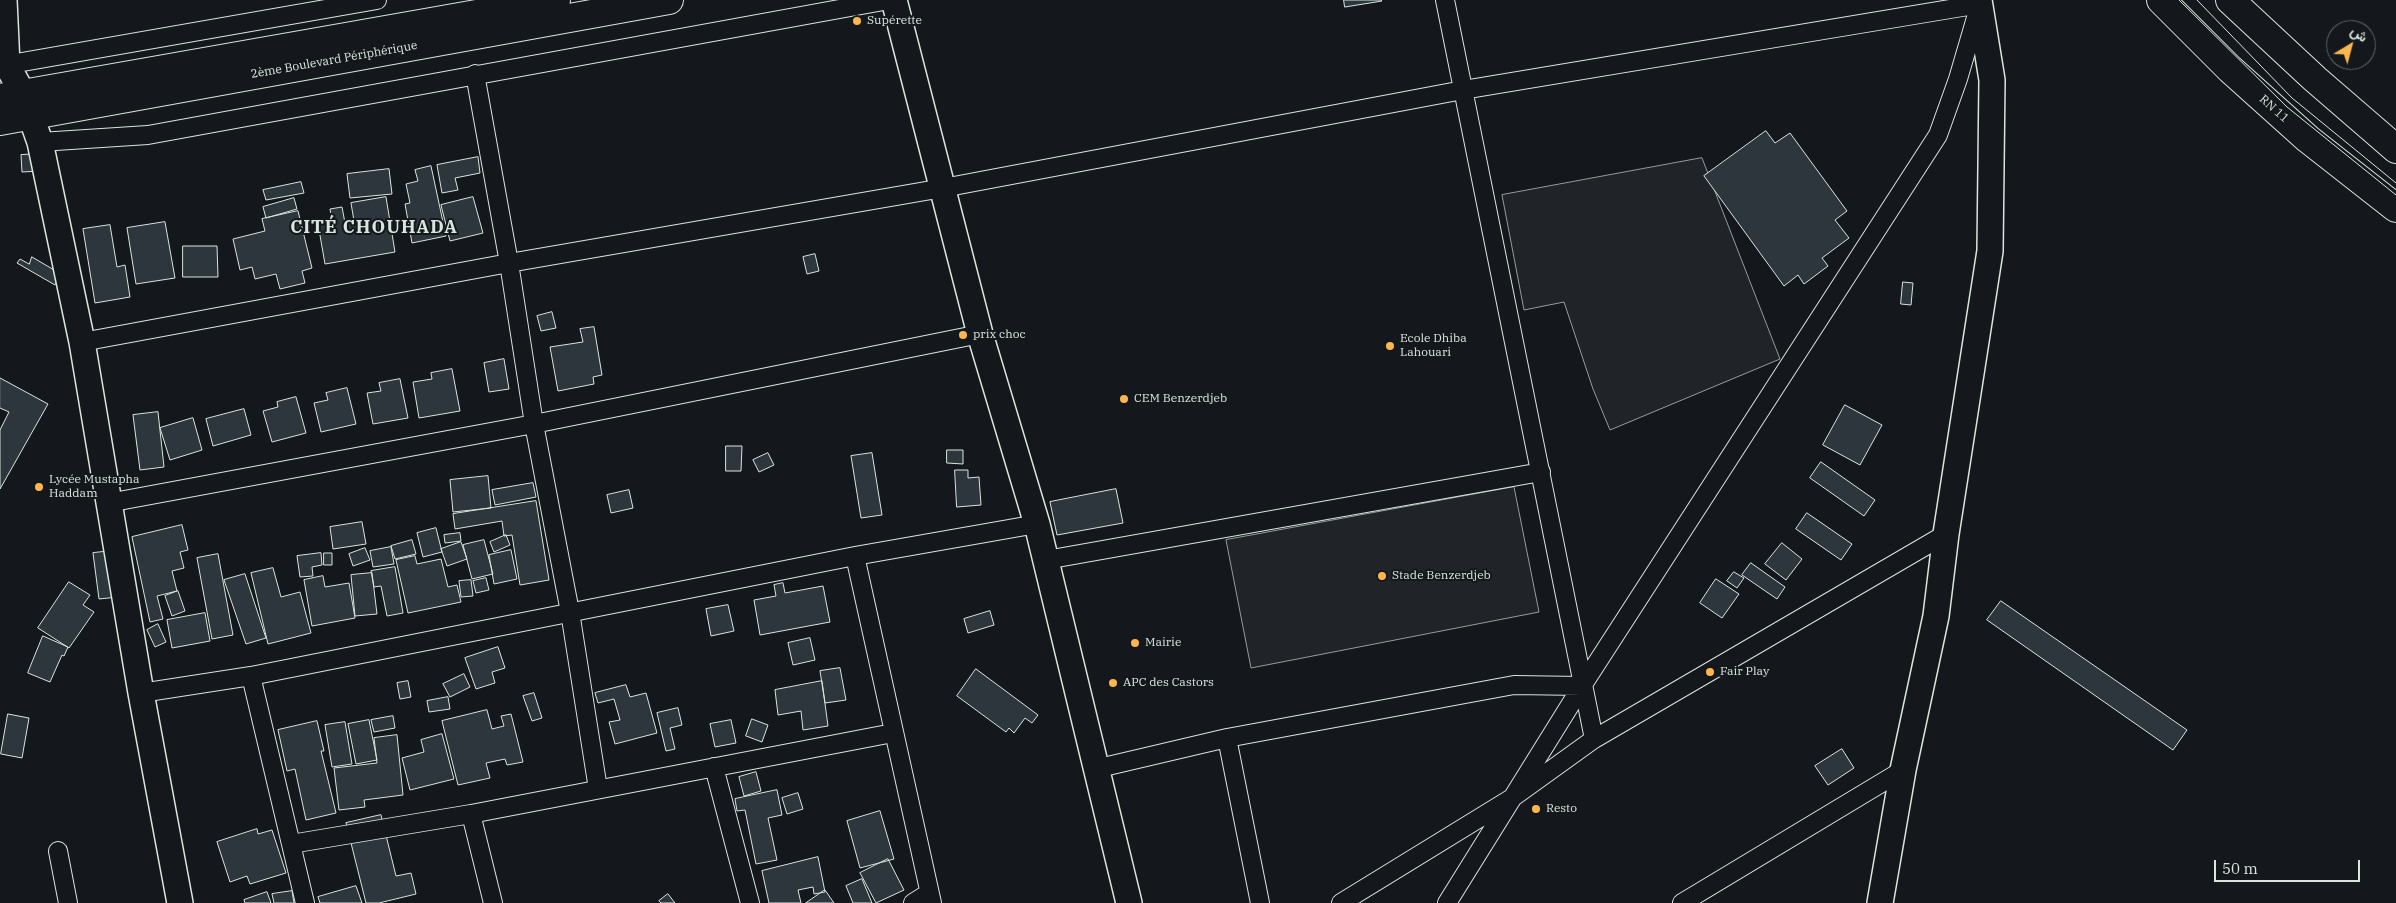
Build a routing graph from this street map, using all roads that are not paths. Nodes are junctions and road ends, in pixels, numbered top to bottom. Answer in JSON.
{"nodes":[{"id":1,"x":4,"y":0,"type":"edge"},
{"id":2,"x":377,"y":0,"type":"edge"},
{"id":3,"x":556,"y":0,"type":"edge"},
{"id":4,"x":669,"y":0,"type":"edge"},
{"id":5,"x":889,"y":0,"type":"edge"},
{"id":6,"x":894,"y":0,"type":"edge"},
{"id":7,"x":1445,"y":0,"type":"edge"},
{"id":8,"x":2161,"y":0,"type":"edge"},
{"id":9,"x":2230,"y":0,"type":"edge"},
{"id":10,"x":1980,"y":1,"type":"edge"},
{"id":11,"x":4,"y":66,"type":"edge"},
{"id":12,"x":475,"y":74,"type":"junction"},
{"id":13,"x":1463,"y":90,"type":"junction"},
{"id":14,"x":18,"y":102,"type":"edge"},
{"id":15,"x":0,"y":121,"type":"edge"},
{"id":16,"x":40,"y":142,"type":"junction"},
{"id":17,"x":2396,"y":149,"type":"edge"},
{"id":18,"x":943,"y":188,"type":"junction"},
{"id":19,"x":2396,"y":208,"type":"edge"},
{"id":20,"x":509,"y":263,"type":"junction"},
{"id":21,"x":980,"y":334,"type":"junction"},
{"id":22,"x":82,"y":342,"type":"junction"},
{"id":23,"x":534,"y":424,"type":"junction"},
{"id":24,"x":1541,"y":472,"type":"junction"},
{"id":25,"x":108,"y":503,"type":"junction"},
{"id":26,"x":1037,"y":524,"type":"junction"},
{"id":27,"x":1946,"y":534,"type":"junction"},
{"id":28,"x":855,"y":556,"type":"junction"},
{"id":29,"x":1046,"y":560,"type":"junction"},
{"id":30,"x":570,"y":612,"type":"junction"},
{"id":31,"x":251,"y":676,"type":"junction"},
{"id":32,"x":1582,"y":686,"type":"junction"},
{"id":33,"x":141,"y":693,"type":"junction"},
{"id":34,"x":894,"y":733,"type":"junction"},
{"id":35,"x":1227,"y":738,"type":"junction"},
{"id":36,"x":1594,"y":739,"type":"junction"},
{"id":37,"x":714,"y":767,"type":"junction"},
{"id":38,"x":1095,"y":769,"type":"junction"},
{"id":39,"x":1903,"y":770,"type":"junction"},
{"id":40,"x":598,"y":789,"type":"junction"},
{"id":41,"x":1512,"y":798,"type":"junction"},
{"id":42,"x":471,"y":814,"type":"junction"},
{"id":43,"x":291,"y":844,"type":"junction"},
{"id":44,"x":58,"y":851,"type":"dead end"},
{"id":45,"x":931,"y":898,"type":"edge"},
{"id":46,"x":68,"y":903,"type":"edge"},
{"id":47,"x":180,"y":903,"type":"edge"},
{"id":48,"x":305,"y":903,"type":"edge"},
{"id":49,"x":493,"y":903,"type":"edge"},
{"id":50,"x":750,"y":903,"type":"edge"},
{"id":51,"x":914,"y":903,"type":"edge"},
{"id":52,"x":1129,"y":903,"type":"edge"},
{"id":53,"x":1260,"y":903,"type":"edge"},
{"id":54,"x":1341,"y":903,"type":"edge"},
{"id":55,"x":1447,"y":903,"type":"edge"},
{"id":56,"x":1682,"y":903,"type":"edge"},
{"id":57,"x":1880,"y":903,"type":"edge"}],
"edges":[{"from":1,"to":11,"type":"street"},
{"from":2,"to":11,"type":"street"},
{"from":3,"to":14,"type":"main road","name":"2ème Boulevard Périphérique"},
{"from":4,"to":14,"type":"main road","name":"2ème Boulevard Périphérique"},
{"from":5,"to":12,"type":"street"},
{"from":6,"to":18,"type":"street"},
{"from":7,"to":13,"type":"street"},
{"from":8,"to":19,"type":"main road","name":"RN 11"},
{"from":9,"to":17,"type":"main road"},
{"from":10,"to":13,"type":"street"},
{"from":10,"to":27,"type":"street"},
{"from":10,"to":32,"type":"street"},
{"from":11,"to":14,"type":"street"},
{"from":12,"to":16,"type":"street"},
{"from":12,"to":20,"type":"street"},
{"from":13,"to":18,"type":"street"},
{"from":13,"to":24,"type":"street"},
{"from":14,"to":15,"type":"main road","name":"2ème Boulevard Périphérique"},
{"from":14,"to":16,"type":"street"},
{"from":16,"to":22,"type":"street"},
{"from":18,"to":20,"type":"street"},
{"from":18,"to":21,"type":"street"},
{"from":20,"to":22,"type":"street"},
{"from":20,"to":23,"type":"street"},
{"from":21,"to":23,"type":"street"},
{"from":21,"to":26,"type":"street"},
{"from":22,"to":25,"type":"street"},
{"from":23,"to":25,"type":"street"},
{"from":23,"to":30,"type":"street"},
{"from":24,"to":29,"type":"street"},
{"from":24,"to":32,"type":"street"},
{"from":25,"to":33,"type":"street"},
{"from":26,"to":28,"type":"street"},
{"from":26,"to":29,"type":"street"},
{"from":27,"to":36,"type":"street"},
{"from":27,"to":39,"type":"street"},
{"from":28,"to":30,"type":"street"},
{"from":28,"to":34,"type":"street"},
{"from":29,"to":38,"type":"street"},
{"from":30,"to":31,"type":"street"},
{"from":30,"to":40,"type":"street"},
{"from":31,"to":33,"type":"street"},
{"from":31,"to":43,"type":"street"},
{"from":32,"to":35,"type":"street"},
{"from":32,"to":36,"type":"street"},
{"from":32,"to":41,"type":"street"},
{"from":33,"to":47,"type":"street"},
{"from":34,"to":37,"type":"street"},
{"from":34,"to":45,"type":"street"},
{"from":35,"to":38,"type":"street"},
{"from":35,"to":53,"type":"street"},
{"from":36,"to":41,"type":"street"},
{"from":37,"to":40,"type":"street"},
{"from":37,"to":50,"type":"street"},
{"from":38,"to":52,"type":"street"},
{"from":39,"to":56,"type":"street"},
{"from":39,"to":57,"type":"street"},
{"from":40,"to":42,"type":"street"},
{"from":41,"to":54,"type":"street"},
{"from":41,"to":55,"type":"street"},
{"from":42,"to":43,"type":"street"},
{"from":42,"to":49,"type":"street"},
{"from":43,"to":48,"type":"street"},
{"from":44,"to":46,"type":"street"},
{"from":45,"to":51,"type":"street"}]}
